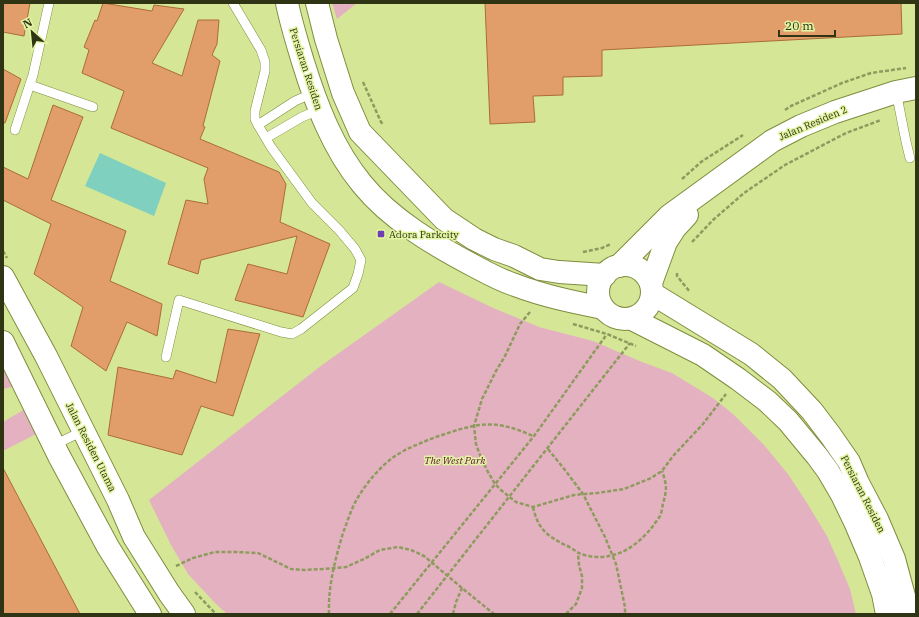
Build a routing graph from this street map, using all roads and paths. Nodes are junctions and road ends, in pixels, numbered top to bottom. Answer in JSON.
{"nodes":[{"id":1,"x":48,"y":3,"type":"edge"},
{"id":2,"x":233,"y":3,"type":"edge"},
{"id":3,"x":287,"y":3,"type":"edge"},
{"id":4,"x":317,"y":3,"type":"edge"},
{"id":5,"x":910,"y":67,"type":"dead end"},
{"id":6,"x":362,"y":81,"type":"dead end"},
{"id":7,"x":30,"y":85,"type":"junction"},
{"id":8,"x":906,"y":90,"type":"edge"},
{"id":9,"x":316,"y":101,"type":"junction"},
{"id":10,"x":93,"y":107,"type":"dead end"},
{"id":11,"x":782,"y":112,"type":"dead end"},
{"id":12,"x":901,"y":115,"type":"junction"},
{"id":13,"x":258,"y":125,"type":"junction"},
{"id":14,"x":385,"y":126,"type":"dead end"},
{"id":15,"x":15,"y":130,"type":"dead end"},
{"id":16,"x":747,"y":133,"type":"dead end"},
{"id":17,"x":266,"y":138,"type":"junction"},
{"id":18,"x":910,"y":158,"type":"dead end"},
{"id":19,"x":678,"y":184,"type":"dead end"},
{"id":20,"x":701,"y":194,"type":"junction"},
{"id":21,"x":614,"y":243,"type":"dead end"},
{"id":22,"x":691,"y":243,"type":"dead end"},
{"id":23,"x":578,"y":253,"type":"dead end"},
{"id":24,"x":679,"y":268,"type":"dead end"},
{"id":25,"x":612,"y":270,"type":"junction"},
{"id":26,"x":3,"y":277,"type":"edge"},
{"id":27,"x":652,"y":289,"type":"junction"},
{"id":28,"x":690,"y":293,"type":"dead end"},
{"id":29,"x":603,"y":308,"type":"junction"},
{"id":30,"x":536,"y":314,"type":"dead end"},
{"id":31,"x":632,"y":319,"type":"junction"},
{"id":32,"x":569,"y":323,"type":"dead end"},
{"id":33,"x":608,"y":334,"type":"junction"},
{"id":34,"x":3,"y":342,"type":"edge"},
{"id":35,"x":630,"y":343,"type":"junction"},
{"id":36,"x":637,"y":346,"type":"dead end"},
{"id":37,"x":166,"y":357,"type":"dead end"},
{"id":38,"x":729,"y":391,"type":"dead end"},
{"id":39,"x":474,"y":426,"type":"junction"},
{"id":40,"x":83,"y":431,"type":"junction"},
{"id":41,"x":534,"y":436,"type":"junction"},
{"id":42,"x":54,"y":446,"type":"junction"},
{"id":43,"x":548,"y":448,"type":"junction"},
{"id":44,"x":662,"y":471,"type":"junction"},
{"id":45,"x":495,"y":484,"type":"junction"},
{"id":46,"x":583,"y":494,"type":"junction"},
{"id":47,"x":509,"y":497,"type":"junction"},
{"id":48,"x":533,"y":507,"type":"junction"},
{"id":49,"x":578,"y":552,"type":"junction"},
{"id":50,"x":612,"y":555,"type":"junction"},
{"id":51,"x":432,"y":563,"type":"junction"},
{"id":52,"x":174,"y":568,"type":"dead end"},
{"id":53,"x":333,"y":568,"type":"junction"},
{"id":54,"x":448,"y":576,"type":"junction"},
{"id":55,"x":462,"y":588,"type":"junction"},
{"id":56,"x":150,"y":614,"type":"edge"},
{"id":57,"x":184,"y":614,"type":"edge"},
{"id":58,"x":329,"y":614,"type":"edge"},
{"id":59,"x":390,"y":614,"type":"edge"},
{"id":60,"x":418,"y":614,"type":"edge"},
{"id":61,"x":454,"y":614,"type":"edge"},
{"id":62,"x":494,"y":614,"type":"edge"},
{"id":63,"x":566,"y":614,"type":"edge"},
{"id":64,"x":625,"y":614,"type":"edge"},
{"id":65,"x":887,"y":614,"type":"edge"},
{"id":66,"x":908,"y":614,"type":"edge"}],
"edges":[{"from":1,"to":7,"type":"lane"},
{"from":2,"to":13,"type":"lane"},
{"from":3,"to":9,"type":"street","name":"Persiaran Residen"},
{"from":4,"to":25,"type":"street"},
{"from":5,"to":11,"type":"path"},
{"from":6,"to":14,"type":"path"},
{"from":7,"to":10,"type":"lane"},
{"from":7,"to":15,"type":"lane"},
{"from":8,"to":12,"type":"lane"},
{"from":8,"to":20,"type":"street","name":"Jalan Residen 2"},
{"from":9,"to":13,"type":"lane"},
{"from":9,"to":17,"type":"lane"},
{"from":9,"to":29,"type":"street","name":"Persiaran Residen"},
{"from":12,"to":18,"type":"lane"},
{"from":12,"to":22,"type":"path"},
{"from":13,"to":17,"type":"lane"},
{"from":16,"to":19,"type":"path"},
{"from":17,"to":37,"type":"lane"},
{"from":20,"to":25,"type":"street","name":"Jalan Residen 2"},
{"from":20,"to":27,"type":"street","name":"Jalan Residen 2"},
{"from":21,"to":23,"type":"path"},
{"from":24,"to":28,"type":"path"},
{"from":25,"to":27,"type":"street"},
{"from":25,"to":29,"type":"street"},
{"from":26,"to":40,"type":"street","name":"Jalan Residen Utama"},
{"from":27,"to":31,"type":"street"},
{"from":27,"to":66,"type":"street","name":"Persiaran Residen"},
{"from":29,"to":31,"type":"street"},
{"from":30,"to":39,"type":"path"},
{"from":31,"to":65,"type":"street","name":"Persiaran Residen"},
{"from":32,"to":33,"type":"path"},
{"from":33,"to":35,"type":"path"},
{"from":33,"to":41,"type":"path"},
{"from":34,"to":42,"type":"street"},
{"from":35,"to":36,"type":"path"},
{"from":35,"to":43,"type":"path"},
{"from":38,"to":44,"type":"path"},
{"from":39,"to":41,"type":"path"},
{"from":39,"to":45,"type":"path"},
{"from":39,"to":53,"type":"path"},
{"from":40,"to":42,"type":"lane"},
{"from":40,"to":57,"type":"street","name":"Jalan Residen Utama"},
{"from":41,"to":45,"type":"path"},
{"from":42,"to":56,"type":"street"},
{"from":43,"to":46,"type":"path"},
{"from":43,"to":47,"type":"path"},
{"from":44,"to":46,"type":"path"},
{"from":44,"to":50,"type":"path"},
{"from":45,"to":47,"type":"path"},
{"from":45,"to":51,"type":"path"},
{"from":46,"to":48,"type":"path"},
{"from":46,"to":50,"type":"path"},
{"from":47,"to":48,"type":"path"},
{"from":47,"to":54,"type":"path"},
{"from":48,"to":49,"type":"path"},
{"from":49,"to":50,"type":"path"},
{"from":49,"to":63,"type":"path"},
{"from":50,"to":64,"type":"path"},
{"from":51,"to":53,"type":"path"},
{"from":51,"to":54,"type":"path"},
{"from":51,"to":59,"type":"path"},
{"from":52,"to":53,"type":"path"},
{"from":53,"to":58,"type":"path"},
{"from":54,"to":55,"type":"path"},
{"from":54,"to":60,"type":"path"},
{"from":55,"to":61,"type":"path"},
{"from":55,"to":62,"type":"path"}]}
